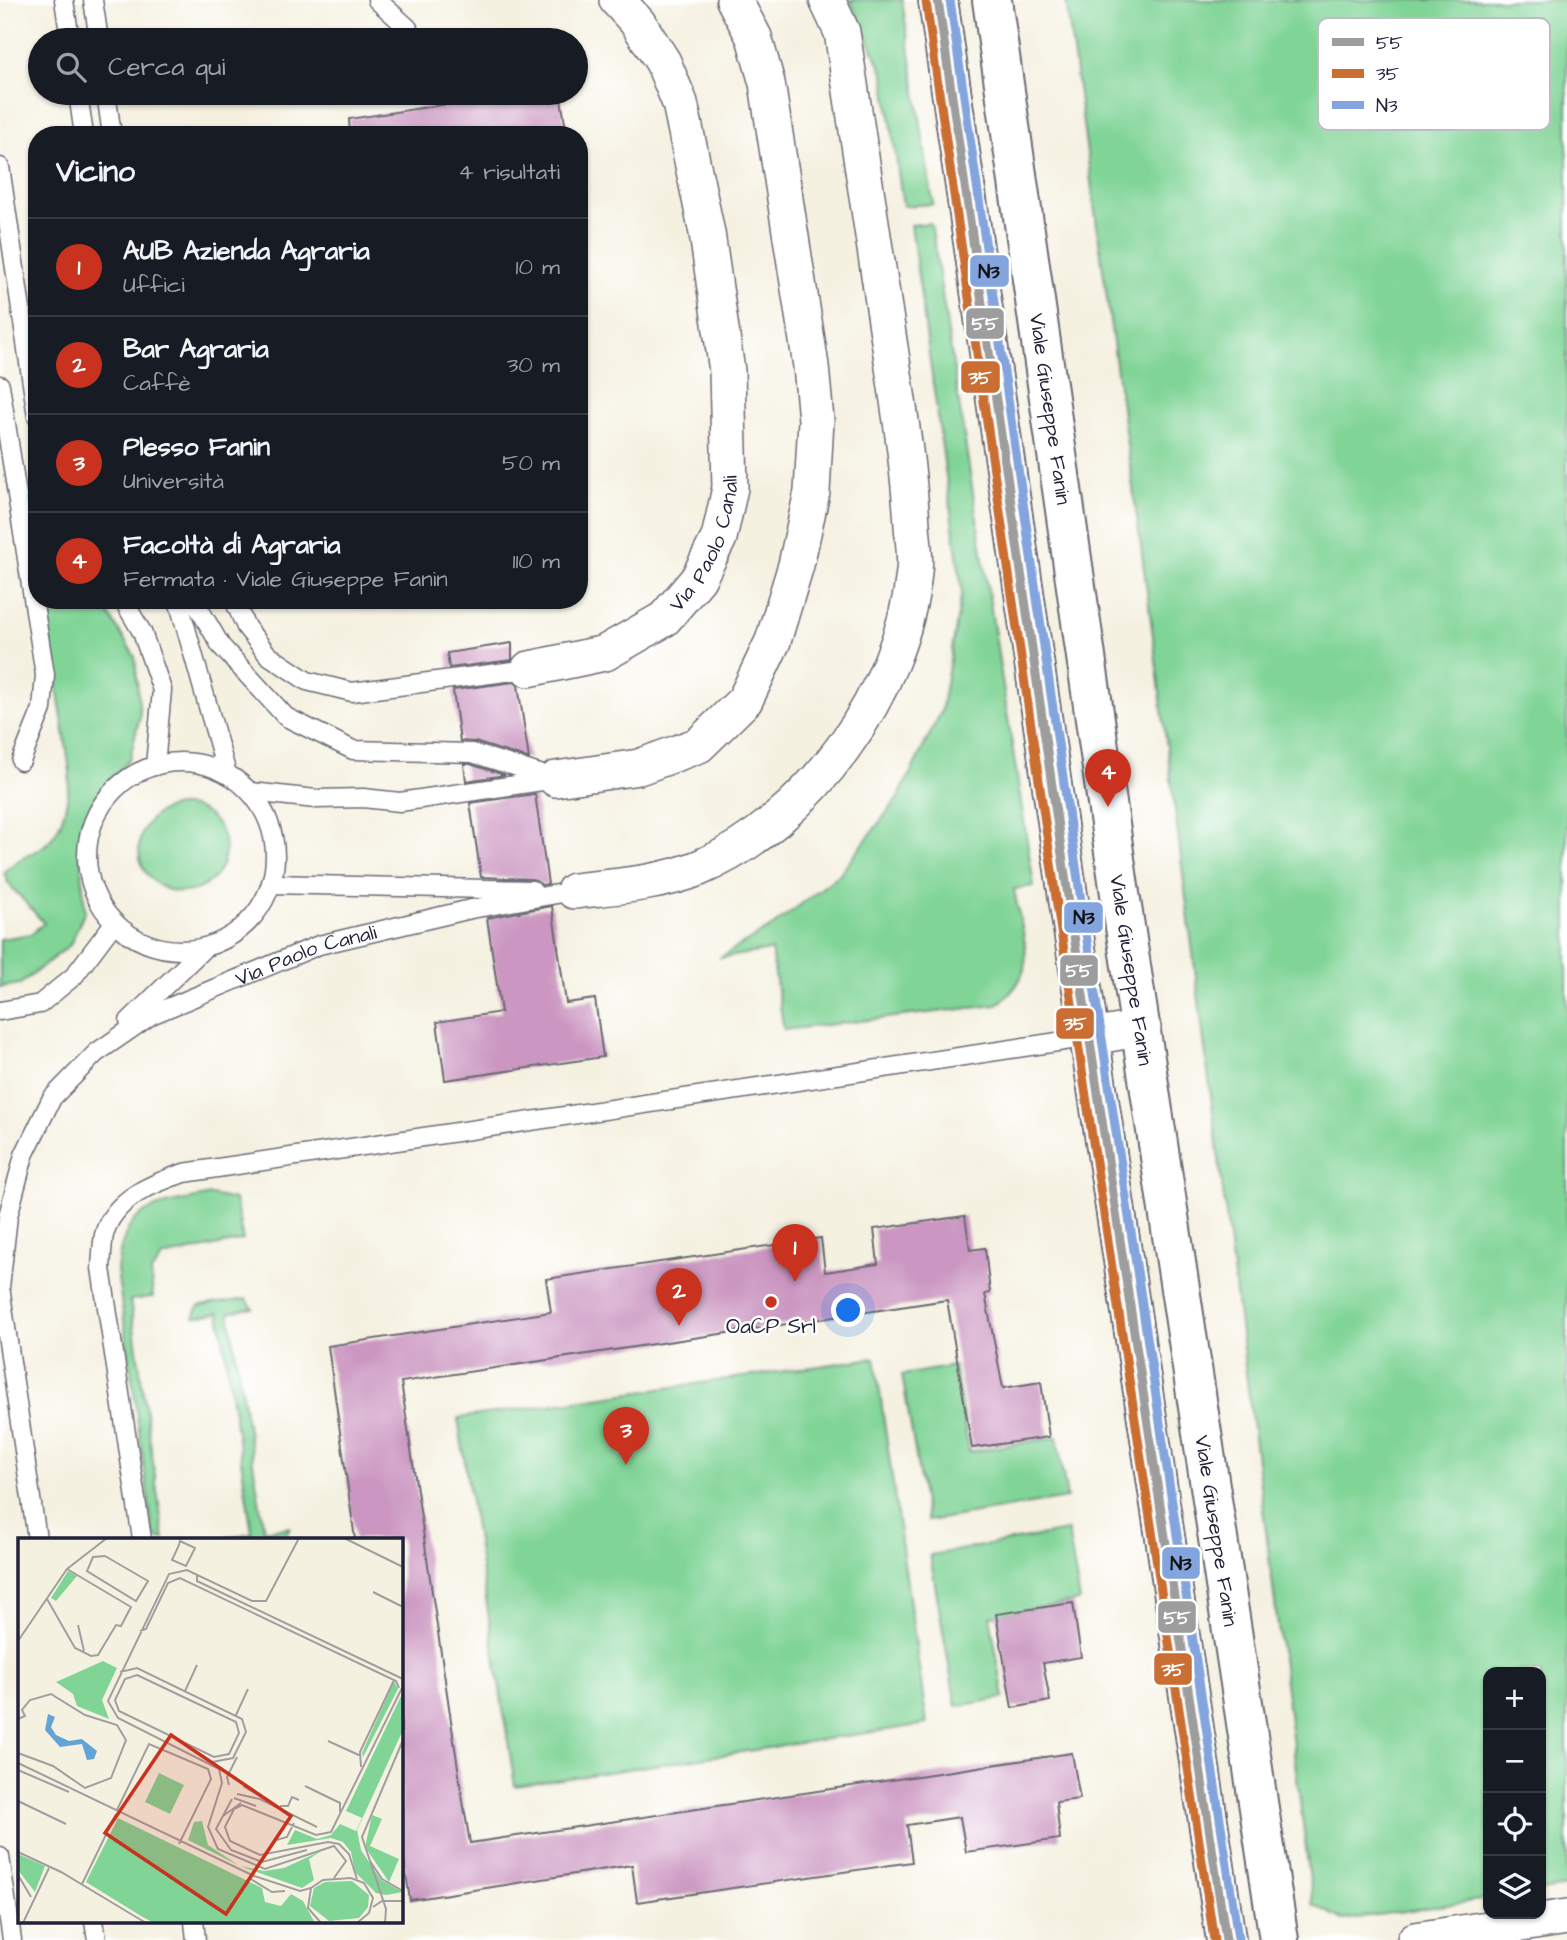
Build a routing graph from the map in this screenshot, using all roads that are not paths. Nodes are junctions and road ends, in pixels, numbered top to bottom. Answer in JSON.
{"nodes":[{"id":1,"x":64,"y":0,"type":"edge"},
{"id":2,"x":93,"y":0,"type":"edge"},
{"id":3,"x":377,"y":0,"type":"edge"},
{"id":4,"x":617,"y":0,"type":"edge"},
{"id":5,"x":734,"y":0,"type":"edge"},
{"id":6,"x":827,"y":0,"type":"edge"},
{"id":7,"x":938,"y":0,"type":"edge"},
{"id":8,"x":994,"y":5,"type":"edge"},
{"id":9,"x":68,"y":28,"type":"edge"},
{"id":10,"x":97,"y":28,"type":"edge"},
{"id":11,"x":408,"y":28,"type":"dead end"},
{"id":12,"x":80,"y":105,"type":"edge"},
{"id":13,"x":108,"y":105,"type":"edge"},
{"id":14,"x":83,"y":126,"type":"edge"},
{"id":15,"x":111,"y":126,"type":"edge"},
{"id":16,"x":0,"y":167,"type":"edge"},
{"id":17,"x":28,"y":356,"type":"edge"},
{"id":18,"x":0,"y":385,"type":"edge"},
{"id":19,"x":28,"y":566,"type":"edge"},
{"id":20,"x":35,"y":609,"type":"edge"},
{"id":21,"x":128,"y":609,"type":"edge"},
{"id":22,"x":181,"y":609,"type":"edge"},
{"id":23,"x":199,"y":609,"type":"edge"},
{"id":24,"x":238,"y":609,"type":"edge"},
{"id":25,"x":529,"y":669,"type":"joint"},
{"id":26,"x":22,"y":761,"type":"dead end"},
{"id":27,"x":155,"y":766,"type":"junction"},
{"id":28,"x":227,"y":774,"type":"junction"},
{"id":29,"x":556,"y":779,"type":"junction"},
{"id":30,"x":251,"y":792,"type":"junction"},
{"id":31,"x":271,"y":884,"type":"junction"},
{"id":32,"x":575,"y":891,"type":"junction"},
{"id":33,"x":114,"y":923,"type":"junction"},
{"id":34,"x":204,"y":948,"type":"junction"},
{"id":35,"x":0,"y":1011,"type":"edge"},
{"id":36,"x":1143,"y":1028,"type":"junction"},
{"id":37,"x":1091,"y":1037,"type":"junction"},
{"id":38,"x":96,"y":1053,"type":"junction"},
{"id":39,"x":0,"y":1287,"type":"edge"},
{"id":40,"x":37,"y":1538,"type":"edge"},
{"id":41,"x":142,"y":1538,"type":"edge"},
{"id":42,"x":0,"y":1857,"type":"edge"},
{"id":43,"x":1567,"y":1917,"type":"edge"},
{"id":44,"x":12,"y":1940,"type":"edge"},
{"id":45,"x":1226,"y":1940,"type":"edge"},
{"id":46,"x":1279,"y":1940,"type":"edge"},
{"id":47,"x":1415,"y":1940,"type":"edge"}],
"edges":[{"from":1,"to":9,"type":"lane"},
{"from":2,"to":10,"type":"lane"},
{"from":3,"to":11,"type":"lane"},
{"from":4,"to":25,"type":"street","name":"Via Paolo Canali"},
{"from":5,"to":29,"type":"street"},
{"from":6,"to":32,"type":"street","name":"Via Paolo Canali"},
{"from":7,"to":37,"type":"main road"},
{"from":8,"to":36,"type":"main road","name":"Viale Giuseppe Fanin"},
{"from":12,"to":14,"type":"lane"},
{"from":13,"to":15,"type":"lane"},
{"from":16,"to":17,"type":"lane"},
{"from":18,"to":19,"type":"lane"},
{"from":20,"to":26,"type":"lane"},
{"from":21,"to":27,"type":"lane"},
{"from":22,"to":28,"type":"lane"},
{"from":23,"to":29,"type":"lane"},
{"from":24,"to":25,"type":"lane","name":"Via Paolo Canali"},
{"from":27,"to":28,"type":"lane"},
{"from":27,"to":33,"type":"lane"},
{"from":28,"to":30,"type":"lane"},
{"from":29,"to":30,"type":"lane"},
{"from":30,"to":31,"type":"lane"},
{"from":31,"to":32,"type":"lane","name":"Via Paolo Canali"},
{"from":31,"to":34,"type":"lane"},
{"from":32,"to":38,"type":"lane","name":"Via Paolo Canali"},
{"from":33,"to":34,"type":"lane"},
{"from":33,"to":35,"type":"lane"},
{"from":34,"to":38,"type":"lane","name":"Via Paolo Canali"},
{"from":36,"to":37,"type":"street"},
{"from":36,"to":46,"type":"main road","name":"Viale Giuseppe Fanin"},
{"from":37,"to":41,"type":"lane"},
{"from":37,"to":45,"type":"main road"},
{"from":38,"to":39,"type":"lane","name":"Via Paolo Canali"},
{"from":39,"to":40,"type":"lane","name":"Via Paolo Canali"},
{"from":42,"to":44,"type":"lane"},
{"from":43,"to":47,"type":"street"}]}
